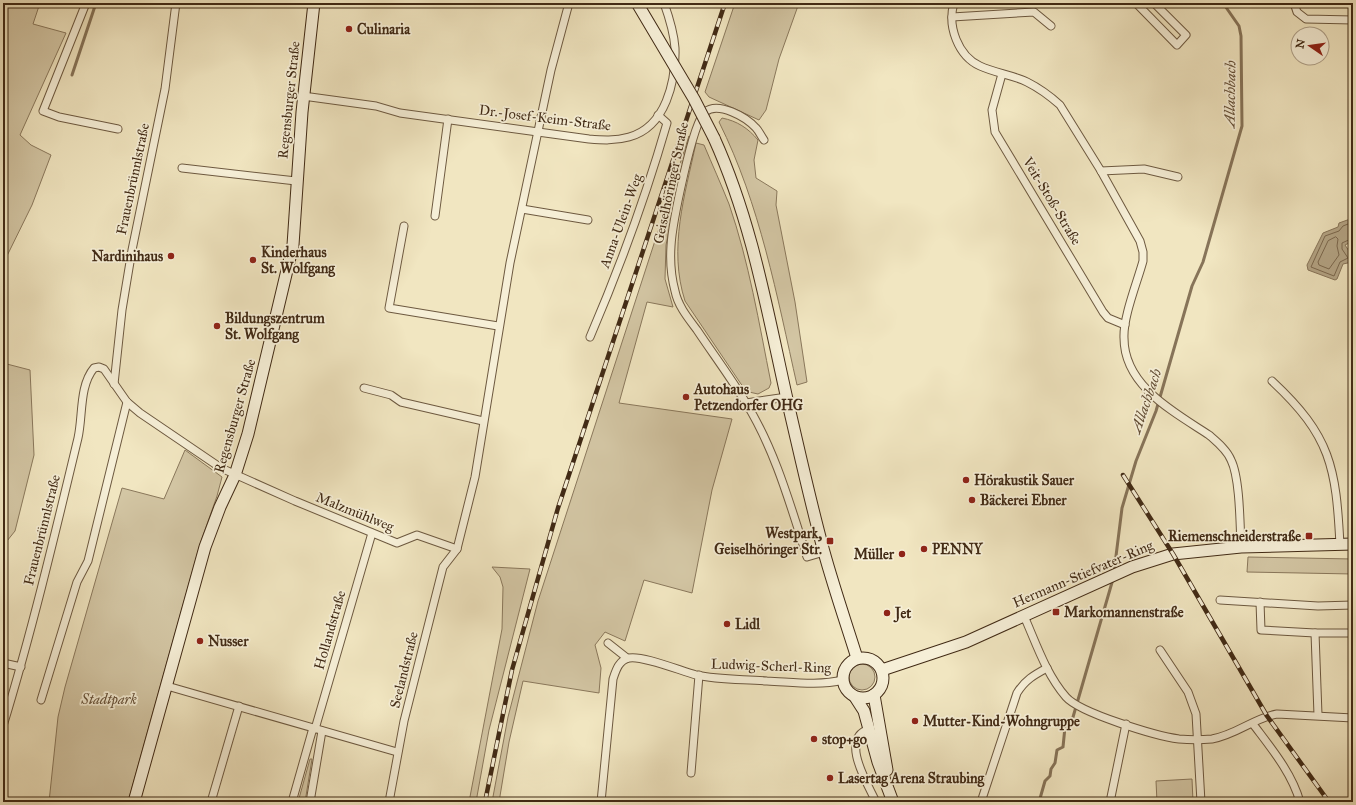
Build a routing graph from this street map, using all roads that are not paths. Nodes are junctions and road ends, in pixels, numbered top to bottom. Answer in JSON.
{"nodes":[{"id":1,"x":86,"y":3,"type":"edge"},
{"id":2,"x":176,"y":3,"type":"edge"},
{"id":3,"x":314,"y":3,"type":"edge"},
{"id":4,"x":569,"y":3,"type":"edge"},
{"id":5,"x":638,"y":3,"type":"edge"},
{"id":6,"x":664,"y":3,"type":"edge"},
{"id":7,"x":954,"y":3,"type":"edge"},
{"id":8,"x":1136,"y":3,"type":"edge"},
{"id":9,"x":1154,"y":3,"type":"edge"},
{"id":10,"x":1294,"y":3,"type":"edge"},
{"id":11,"x":952,"y":17,"type":"junction"},
{"id":12,"x":1169,"y":18,"type":"junction"},
{"id":13,"x":1353,"y":20,"type":"edge"},
{"id":14,"x":1051,"y":26,"type":"dead end"},
{"id":15,"x":1160,"y":27,"type":"junction"},
{"id":16,"x":1002,"y":74,"type":"junction"},
{"id":17,"x":303,"y":96,"type":"junction"},
{"id":18,"x":658,"y":115,"type":"junction"},
{"id":19,"x":448,"y":119,"type":"junction"},
{"id":20,"x":118,"y":129,"type":"dead end"},
{"id":21,"x":539,"y":132,"type":"junction"},
{"id":22,"x":764,"y":140,"type":"dead end"},
{"id":23,"x":182,"y":168,"type":"dead end"},
{"id":24,"x":1101,"y":171,"type":"junction"},
{"id":25,"x":1178,"y":177,"type":"dead end"},
{"id":26,"x":296,"y":181,"type":"junction"},
{"id":27,"x":522,"y":209,"type":"junction"},
{"id":28,"x":435,"y":216,"type":"dead end"},
{"id":29,"x":588,"y":220,"type":"dead end"},
{"id":30,"x":404,"y":226,"type":"dead end"},
{"id":31,"x":1125,"y":325,"type":"junction"},
{"id":32,"x":498,"y":326,"type":"junction"},
{"id":33,"x":590,"y":337,"type":"dead end"},
{"id":34,"x":1272,"y":381,"type":"dead end"},
{"id":35,"x":114,"y":384,"type":"junction"},
{"id":36,"x":364,"y":388,"type":"dead end"},
{"id":37,"x":787,"y":397,"type":"junction"},
{"id":38,"x":127,"y":402,"type":"junction"},
{"id":39,"x":746,"y":403,"type":"junction"},
{"id":40,"x":483,"y":421,"type":"junction"},
{"id":41,"x":235,"y":475,"type":"junction"},
{"id":42,"x":372,"y":532,"type":"junction"},
{"id":43,"x":1353,"y":544,"type":"edge"},
{"id":44,"x":1340,"y":545,"type":"junction"},
{"id":45,"x":1241,"y":547,"type":"junction"},
{"id":46,"x":457,"y":549,"type":"junction"},
{"id":47,"x":824,"y":552,"type":"junction"},
{"id":48,"x":1220,"y":600,"type":"dead end"},
{"id":49,"x":1260,"y":602,"type":"junction"},
{"id":50,"x":1353,"y":604,"type":"edge"},
{"id":51,"x":1024,"y":616,"type":"junction"},
{"id":52,"x":1315,"y":633,"type":"junction"},
{"id":53,"x":1353,"y":633,"type":"edge"},
{"id":54,"x":608,"y":643,"type":"dead end"},
{"id":55,"x":1160,"y":650,"type":"dead end"},
{"id":56,"x":627,"y":658,"type":"junction"},
{"id":57,"x":858,"y":658,"type":"junction"},
{"id":58,"x":3,"y":663,"type":"edge"},
{"id":59,"x":21,"y":666,"type":"junction"},
{"id":60,"x":1047,"y":668,"type":"junction"},
{"id":61,"x":882,"y":670,"type":"junction"},
{"id":62,"x":699,"y":675,"type":"junction"},
{"id":63,"x":843,"y":680,"type":"junction"},
{"id":64,"x":167,"y":686,"type":"junction"},
{"id":65,"x":874,"y":695,"type":"junction"},
{"id":66,"x":855,"y":697,"type":"junction"},
{"id":67,"x":41,"y":700,"type":"dead end"},
{"id":68,"x":238,"y":706,"type":"junction"},
{"id":69,"x":1318,"y":715,"type":"junction"},
{"id":70,"x":1353,"y":718,"type":"edge"},
{"id":71,"x":1126,"y":724,"type":"junction"},
{"id":72,"x":1253,"y":724,"type":"junction"},
{"id":73,"x":3,"y":726,"type":"edge"},
{"id":74,"x":316,"y":729,"type":"junction"},
{"id":75,"x":869,"y":729,"type":"junction"},
{"id":76,"x":1199,"y":740,"type":"junction"},
{"id":77,"x":397,"y":752,"type":"junction"},
{"id":78,"x":691,"y":773,"type":"dead end"},
{"id":79,"x":134,"y":802,"type":"edge"},
{"id":80,"x":211,"y":802,"type":"edge"},
{"id":81,"x":292,"y":802,"type":"edge"},
{"id":82,"x":310,"y":802,"type":"edge"},
{"id":83,"x":389,"y":802,"type":"edge"},
{"id":84,"x":601,"y":802,"type":"edge"},
{"id":85,"x":876,"y":802,"type":"edge"},
{"id":86,"x":894,"y":802,"type":"edge"},
{"id":87,"x":981,"y":802,"type":"edge"},
{"id":88,"x":1110,"y":802,"type":"edge"},
{"id":89,"x":1201,"y":802,"type":"edge"},
{"id":90,"x":1300,"y":802,"type":"edge"}],
"edges":[{"from":1,"to":20,"type":"street"},
{"from":2,"to":35,"type":"street","name":"Frauenbrünnlstraße"},
{"from":3,"to":17,"type":"street","name":"Regensburger Straße"},
{"from":4,"to":21,"type":"street"},
{"from":5,"to":37,"type":"street","name":"Geiselhöringer Straße","bridge":true},
{"from":6,"to":18,"type":"street","name":"Dr.-Josef-Keim-Straße"},
{"from":7,"to":11,"type":"street"},
{"from":8,"to":15,"type":"street"},
{"from":9,"to":12,"type":"street"},
{"from":10,"to":13,"type":"street"},
{"from":11,"to":14,"type":"street"},
{"from":11,"to":16,"type":"street"},
{"from":12,"to":15,"type":"street"},
{"from":12,"to":15,"type":"street"},
{"from":16,"to":24,"type":"street"},
{"from":16,"to":31,"type":"street","name":"Veit-Stoß-Straße"},
{"from":17,"to":19,"type":"street","name":"Dr.-Josef-Keim-Straße"},
{"from":17,"to":26,"type":"street","name":"Regensburger Straße"},
{"from":18,"to":21,"type":"street","name":"Dr.-Josef-Keim-Straße"},
{"from":18,"to":33,"type":"street","name":"Anna-Ulein-Weg"},
{"from":19,"to":21,"type":"street","name":"Dr.-Josef-Keim-Straße"},
{"from":19,"to":28,"type":"street"},
{"from":21,"to":27,"type":"street"},
{"from":22,"to":39,"type":"street","name":"Geiselhöringer Straße"},
{"from":23,"to":26,"type":"street"},
{"from":24,"to":25,"type":"street"},
{"from":24,"to":31,"type":"street"},
{"from":26,"to":41,"type":"street","name":"Regensburger Straße"},
{"from":27,"to":29,"type":"street"},
{"from":27,"to":32,"type":"street"},
{"from":30,"to":32,"type":"street"},
{"from":31,"to":45,"type":"street"},
{"from":32,"to":40,"type":"street"},
{"from":34,"to":44,"type":"street"},
{"from":35,"to":38,"type":"street","name":"Frauenbrünnlstraße"},
{"from":35,"to":59,"type":"street","name":"Frauenbrünnlstraße"},
{"from":36,"to":40,"type":"street"},
{"from":37,"to":39,"type":"street"},
{"from":37,"to":47,"type":"street","name":"Geiselhöringer Straße"},
{"from":38,"to":41,"type":"street","name":"Frauenbrünnlstraße"},
{"from":38,"to":67,"type":"street"},
{"from":39,"to":47,"type":"street","name":"Geiselhöringer Straße"},
{"from":40,"to":46,"type":"street"},
{"from":41,"to":42,"type":"street","name":"Malzmühlweg"},
{"from":41,"to":64,"type":"street","name":"Regensburger Straße"},
{"from":42,"to":46,"type":"street","name":"Malzmühlweg"},
{"from":42,"to":74,"type":"street","name":"Hollandstraße"},
{"from":43,"to":44,"type":"street","name":"Hermann-Stiefvater-Ring"},
{"from":44,"to":45,"type":"street","name":"Hermann-Stiefvater-Ring"},
{"from":45,"to":51,"type":"street","name":"Hermann-Stiefvater-Ring"},
{"from":46,"to":77,"type":"street","name":"Seelandstraße"},
{"from":47,"to":57,"type":"street","name":"Geiselhöringer Straße"},
{"from":48,"to":49,"type":"street"},
{"from":49,"to":50,"type":"street"},
{"from":49,"to":52,"type":"street"},
{"from":51,"to":60,"type":"street"},
{"from":51,"to":61,"type":"street","name":"Hermann-Stiefvater-Ring"},
{"from":52,"to":53,"type":"street"},
{"from":52,"to":69,"type":"street"},
{"from":54,"to":56,"type":"street"},
{"from":55,"to":76,"type":"street"},
{"from":56,"to":62,"type":"street","name":"Ludwig-Scherl-Ring"},
{"from":56,"to":84,"type":"street"},
{"from":57,"to":61,"type":"street"},
{"from":57,"to":63,"type":"street"},
{"from":58,"to":59,"type":"street"},
{"from":59,"to":73,"type":"street","name":"Frauenbrünnlstraße"},
{"from":60,"to":71,"type":"street"},
{"from":60,"to":87,"type":"street"},
{"from":61,"to":65,"type":"street"},
{"from":62,"to":63,"type":"street","name":"Ludwig-Scherl-Ring"},
{"from":62,"to":78,"type":"street","name":"Ludwig-Scherl-Ring"},
{"from":63,"to":66,"type":"street"},
{"from":64,"to":68,"type":"street"},
{"from":64,"to":79,"type":"street","name":"Regensburger Straße"},
{"from":65,"to":66,"type":"street"},
{"from":65,"to":86,"type":"street"},
{"from":66,"to":75,"type":"street"},
{"from":68,"to":74,"type":"street"},
{"from":68,"to":80,"type":"street"},
{"from":69,"to":70,"type":"street"},
{"from":69,"to":72,"type":"street"},
{"from":71,"to":76,"type":"street"},
{"from":71,"to":88,"type":"street"},
{"from":72,"to":76,"type":"street"},
{"from":72,"to":90,"type":"street"},
{"from":74,"to":77,"type":"street"},
{"from":74,"to":81,"type":"street","name":"Hollandstraße"},
{"from":74,"to":82,"type":"street","name":"Hollandstraße"},
{"from":75,"to":85,"type":"street"},
{"from":75,"to":86,"type":"street"},
{"from":76,"to":89,"type":"street"},
{"from":77,"to":83,"type":"street","name":"Seelandstraße"}]}
